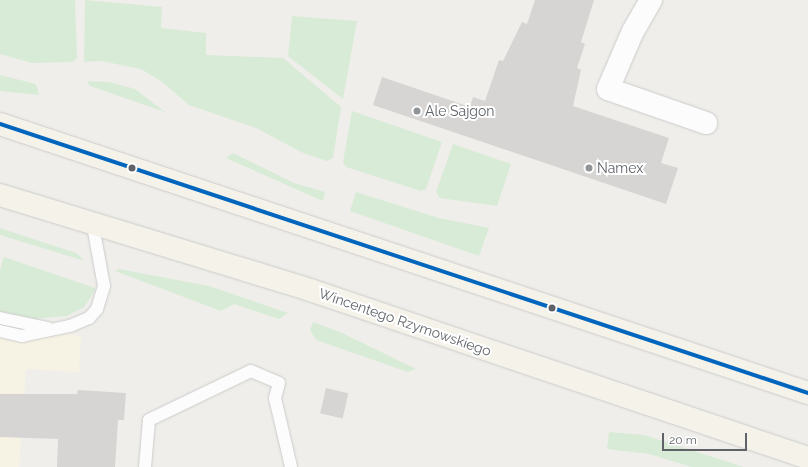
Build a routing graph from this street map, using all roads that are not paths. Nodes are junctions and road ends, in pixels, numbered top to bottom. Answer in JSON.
{"nodes":[{"id":1,"x":651,"y":0,"type":"edge"},
{"id":2,"x":706,"y":123,"type":"dead end"},
{"id":3,"x":0,"y":124,"type":"edge"},
{"id":4,"x":0,"y":195,"type":"edge"},
{"id":5,"x":93,"y":226,"type":"junction"},
{"id":6,"x":0,"y":318,"type":"edge"},
{"id":7,"x":56,"y":329,"type":"junction"},
{"id":8,"x":0,"y":331,"type":"edge"},
{"id":9,"x":808,"y":393,"type":"edge"},
{"id":10,"x":808,"y":458,"type":"edge"},
{"id":11,"x":145,"y":467,"type":"edge"},
{"id":12,"x":291,"y":467,"type":"edge"}],
"edges":[{"from":1,"to":2,"type":"street"},
{"from":3,"to":9,"type":"main road"},
{"from":4,"to":5,"type":"main road","name":"Wincentego Rzymowskiego"},
{"from":5,"to":7,"type":"lane"},
{"from":5,"to":10,"type":"main road","name":"Wincentego Rzymowskiego"},
{"from":6,"to":7,"type":"lane"},
{"from":7,"to":8,"type":"lane"},
{"from":11,"to":12,"type":"lane"}]}
